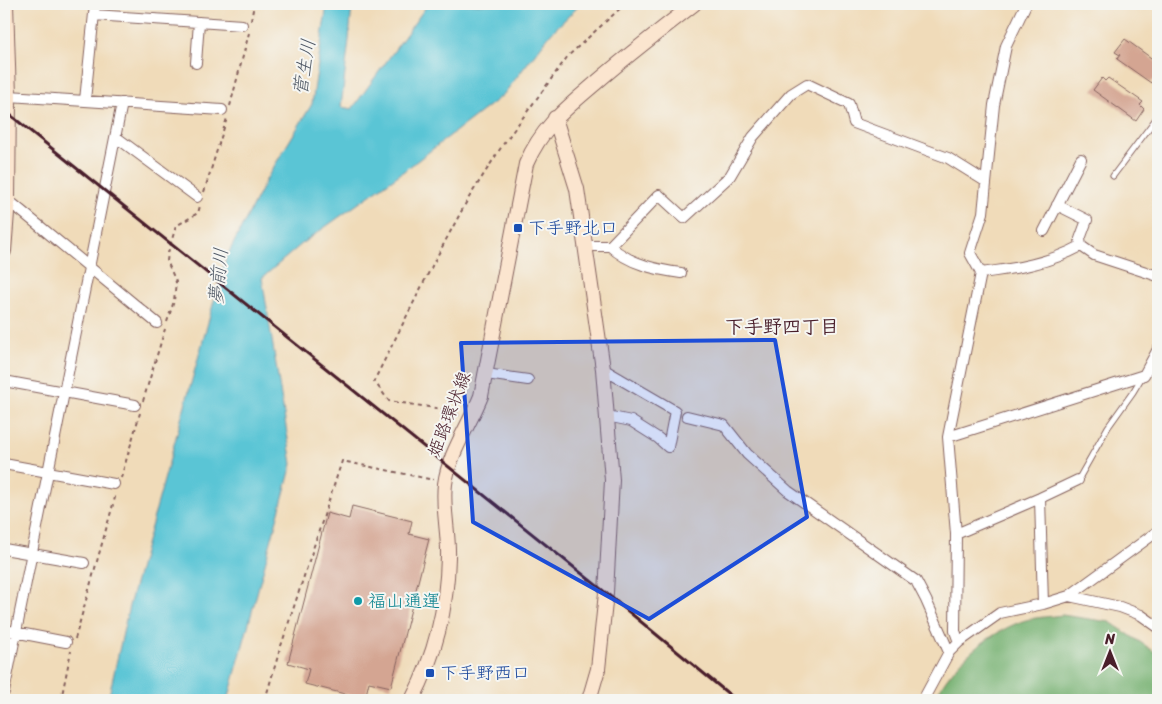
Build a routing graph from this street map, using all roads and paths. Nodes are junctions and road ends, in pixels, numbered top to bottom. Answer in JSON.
{"nodes":[{"id":1,"x":6,"y":4,"type":"edge"},
{"id":2,"x":95,"y":4,"type":"edge"},
{"id":3,"x":254,"y":4,"type":"edge"},
{"id":4,"x":625,"y":4,"type":"edge"},
{"id":5,"x":694,"y":4,"type":"edge"},
{"id":6,"x":1026,"y":4,"type":"edge"},
{"id":7,"x":94,"y":15,"type":"junction"},
{"id":8,"x":198,"y":22,"type":"junction"},
{"id":9,"x":242,"y":25,"type":"dead end"},
{"id":10,"x":196,"y":63,"type":"dead end"},
{"id":11,"x":9,"y":96,"type":"junction"},
{"id":12,"x":85,"y":100,"type":"junction"},
{"id":13,"x":122,"y":102,"type":"junction"},
{"id":14,"x":222,"y":110,"type":"dead end"},
{"id":15,"x":1158,"y":116,"type":"edge"},
{"id":16,"x":554,"y":118,"type":"junction"},
{"id":17,"x":116,"y":136,"type":"junction"},
{"id":18,"x":6,"y":150,"type":"edge"},
{"id":19,"x":1081,"y":159,"type":"dead end"},
{"id":20,"x":1113,"y":176,"type":"dead end"},
{"id":21,"x":985,"y":180,"type":"junction"},
{"id":22,"x":201,"y":199,"type":"junction"},
{"id":23,"x":8,"y":200,"type":"junction"},
{"id":24,"x":1057,"y":205,"type":"junction"},
{"id":25,"x":1044,"y":231,"type":"dead end"},
{"id":26,"x":585,"y":246,"type":"junction"},
{"id":27,"x":610,"y":246,"type":"junction"},
{"id":28,"x":1081,"y":246,"type":"junction"},
{"id":29,"x":4,"y":251,"type":"edge"},
{"id":30,"x":90,"y":269,"type":"junction"},
{"id":31,"x":681,"y":273,"type":"dead end"},
{"id":32,"x":981,"y":273,"type":"junction"},
{"id":33,"x":1158,"y":276,"type":"edge"},
{"id":34,"x":157,"y":323,"type":"dead end"},
{"id":35,"x":1158,"y":349,"type":"edge"},
{"id":36,"x":603,"y":369,"type":"junction"},
{"id":37,"x":486,"y":374,"type":"junction"},
{"id":38,"x":1144,"y":375,"type":"junction"},
{"id":39,"x":528,"y":380,"type":"dead end"},
{"id":40,"x":4,"y":381,"type":"edge"},
{"id":41,"x":64,"y":393,"type":"junction"},
{"id":42,"x":134,"y":404,"type":"dead end"},
{"id":43,"x":607,"y":416,"type":"junction"},
{"id":44,"x":687,"y":416,"type":"dead end"},
{"id":45,"x":460,"y":417,"type":"dead end"},
{"id":46,"x":948,"y":437,"type":"junction"},
{"id":47,"x":4,"y":464,"type":"edge"},
{"id":48,"x":48,"y":471,"type":"junction"},
{"id":49,"x":439,"y":476,"type":"dead end"},
{"id":50,"x":1078,"y":480,"type":"joint"},
{"id":51,"x":118,"y":483,"type":"junction"},
{"id":52,"x":1040,"y":498,"type":"junction"},
{"id":53,"x":1158,"y":530,"type":"edge"},
{"id":54,"x":956,"y":534,"type":"junction"},
{"id":55,"x":4,"y":549,"type":"edge"},
{"id":56,"x":31,"y":554,"type":"junction"},
{"id":57,"x":84,"y":563,"type":"dead end"},
{"id":58,"x":1069,"y":596,"type":"junction"},
{"id":59,"x":1043,"y":604,"type":"junction"},
{"id":60,"x":1158,"y":627,"type":"edge"},
{"id":61,"x":4,"y":630,"type":"edge"},
{"id":62,"x":17,"y":632,"type":"junction"},
{"id":63,"x":66,"y":642,"type":"dead end"},
{"id":64,"x":959,"y":642,"type":"junction"},
{"id":65,"x":949,"y":652,"type":"junction"},
{"id":66,"x":4,"y":692,"type":"edge"},
{"id":67,"x":61,"y":700,"type":"edge"},
{"id":68,"x":265,"y":700,"type":"edge"},
{"id":69,"x":412,"y":700,"type":"edge"},
{"id":70,"x":589,"y":700,"type":"edge"},
{"id":71,"x":923,"y":700,"type":"edge"}],
"edges":[{"from":1,"to":11,"type":"main road"},
{"from":2,"to":7,"type":"street"},
{"from":3,"to":22,"type":"path"},
{"from":4,"to":45,"type":"path"},
{"from":5,"to":16,"type":"main road","name":"姫路環状線"},
{"from":6,"to":21,"type":"street"},
{"from":7,"to":8,"type":"street"},
{"from":7,"to":12,"type":"street"},
{"from":8,"to":9,"type":"street"},
{"from":8,"to":10,"type":"street"},
{"from":11,"to":12,"type":"street"},
{"from":11,"to":18,"type":"main road"},
{"from":12,"to":13,"type":"street"},
{"from":13,"to":14,"type":"street"},
{"from":13,"to":17,"type":"street"},
{"from":15,"to":20,"type":"lane"},
{"from":16,"to":26,"type":"main road"},
{"from":16,"to":37,"type":"main road","name":"姫路環状線"},
{"from":17,"to":22,"type":"street"},
{"from":17,"to":30,"type":"street"},
{"from":18,"to":23,"type":"main road"},
{"from":19,"to":24,"type":"street"},
{"from":21,"to":27,"type":"street"},
{"from":21,"to":32,"type":"street"},
{"from":22,"to":51,"type":"path"},
{"from":23,"to":29,"type":"main road"},
{"from":23,"to":30,"type":"street"},
{"from":24,"to":25,"type":"street"},
{"from":24,"to":28,"type":"street"},
{"from":26,"to":27,"type":"street"},
{"from":26,"to":36,"type":"main road"},
{"from":27,"to":31,"type":"street"},
{"from":28,"to":32,"type":"street"},
{"from":28,"to":33,"type":"street"},
{"from":30,"to":34,"type":"street"},
{"from":30,"to":41,"type":"street"},
{"from":32,"to":46,"type":"street"},
{"from":35,"to":38,"type":"street"},
{"from":36,"to":43,"type":"main road"},
{"from":36,"to":43,"type":"street"},
{"from":37,"to":39,"type":"street"},
{"from":37,"to":69,"type":"main road","name":"姫路環状線"},
{"from":38,"to":46,"type":"street"},
{"from":38,"to":50,"type":"lane"},
{"from":40,"to":41,"type":"street"},
{"from":41,"to":42,"type":"street"},
{"from":41,"to":48,"type":"street"},
{"from":43,"to":70,"type":"main road"},
{"from":44,"to":65,"type":"street"},
{"from":46,"to":54,"type":"street"},
{"from":47,"to":48,"type":"street"},
{"from":48,"to":51,"type":"street"},
{"from":48,"to":56,"type":"street"},
{"from":49,"to":68,"type":"path"},
{"from":50,"to":52,"type":"street"},
{"from":51,"to":67,"type":"path"},
{"from":52,"to":54,"type":"street"},
{"from":52,"to":59,"type":"street"},
{"from":53,"to":58,"type":"street"},
{"from":54,"to":64,"type":"street"},
{"from":55,"to":56,"type":"street"},
{"from":56,"to":57,"type":"street"},
{"from":56,"to":62,"type":"street"},
{"from":58,"to":59,"type":"street"},
{"from":58,"to":60,"type":"street"},
{"from":59,"to":64,"type":"street"},
{"from":61,"to":62,"type":"street"},
{"from":62,"to":63,"type":"street"},
{"from":62,"to":66,"type":"street"},
{"from":64,"to":65,"type":"street"},
{"from":65,"to":71,"type":"street"}]}
